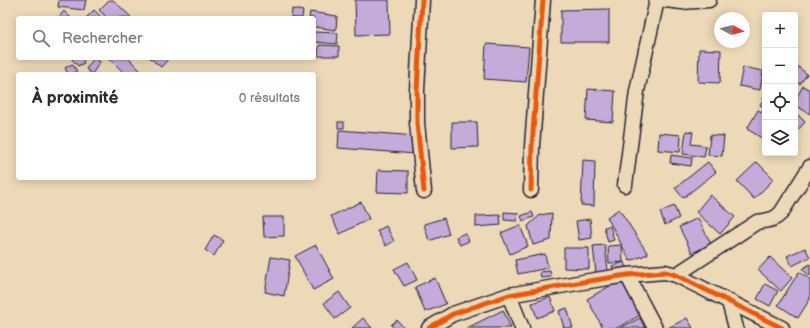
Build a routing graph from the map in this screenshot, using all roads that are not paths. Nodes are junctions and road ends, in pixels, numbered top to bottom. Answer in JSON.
{"nodes":[{"id":1,"x":422,"y":0,"type":"edge"},
{"id":2,"x":543,"y":0,"type":"edge"},
{"id":3,"x":657,"y":0,"type":"edge"},
{"id":4,"x":665,"y":0,"type":"edge"},
{"id":5,"x":709,"y":0,"type":"edge"},
{"id":6,"x":810,"y":167,"type":"edge"},
{"id":7,"x":625,"y":185,"type":"dead end"},
{"id":8,"x":531,"y":190,"type":"dead end"},
{"id":9,"x":424,"y":191,"type":"dead end"},
{"id":10,"x":627,"y":275,"type":"junction"},
{"id":11,"x":676,"y":275,"type":"junction"},
{"id":12,"x":509,"y":295,"type":"junction"},
{"id":13,"x":729,"y":302,"type":"junction"},
{"id":14,"x":429,"y":328,"type":"edge"},
{"id":15,"x":522,"y":328,"type":"edge"},
{"id":16,"x":655,"y":328,"type":"edge"},
{"id":17,"x":736,"y":328,"type":"edge"},
{"id":18,"x":782,"y":328,"type":"edge"}],
"edges":[{"from":1,"to":9,"type":"street"},
{"from":2,"to":8,"type":"street"},
{"from":3,"to":7,"type":"street"},
{"from":4,"to":5,"type":"street"},
{"from":6,"to":11,"type":"street"},
{"from":10,"to":11,"type":"street"},
{"from":10,"to":12,"type":"street"},
{"from":10,"to":16,"type":"street"},
{"from":11,"to":13,"type":"street"},
{"from":12,"to":14,"type":"street"},
{"from":12,"to":15,"type":"street"},
{"from":13,"to":17,"type":"street"},
{"from":13,"to":18,"type":"street"}]}
